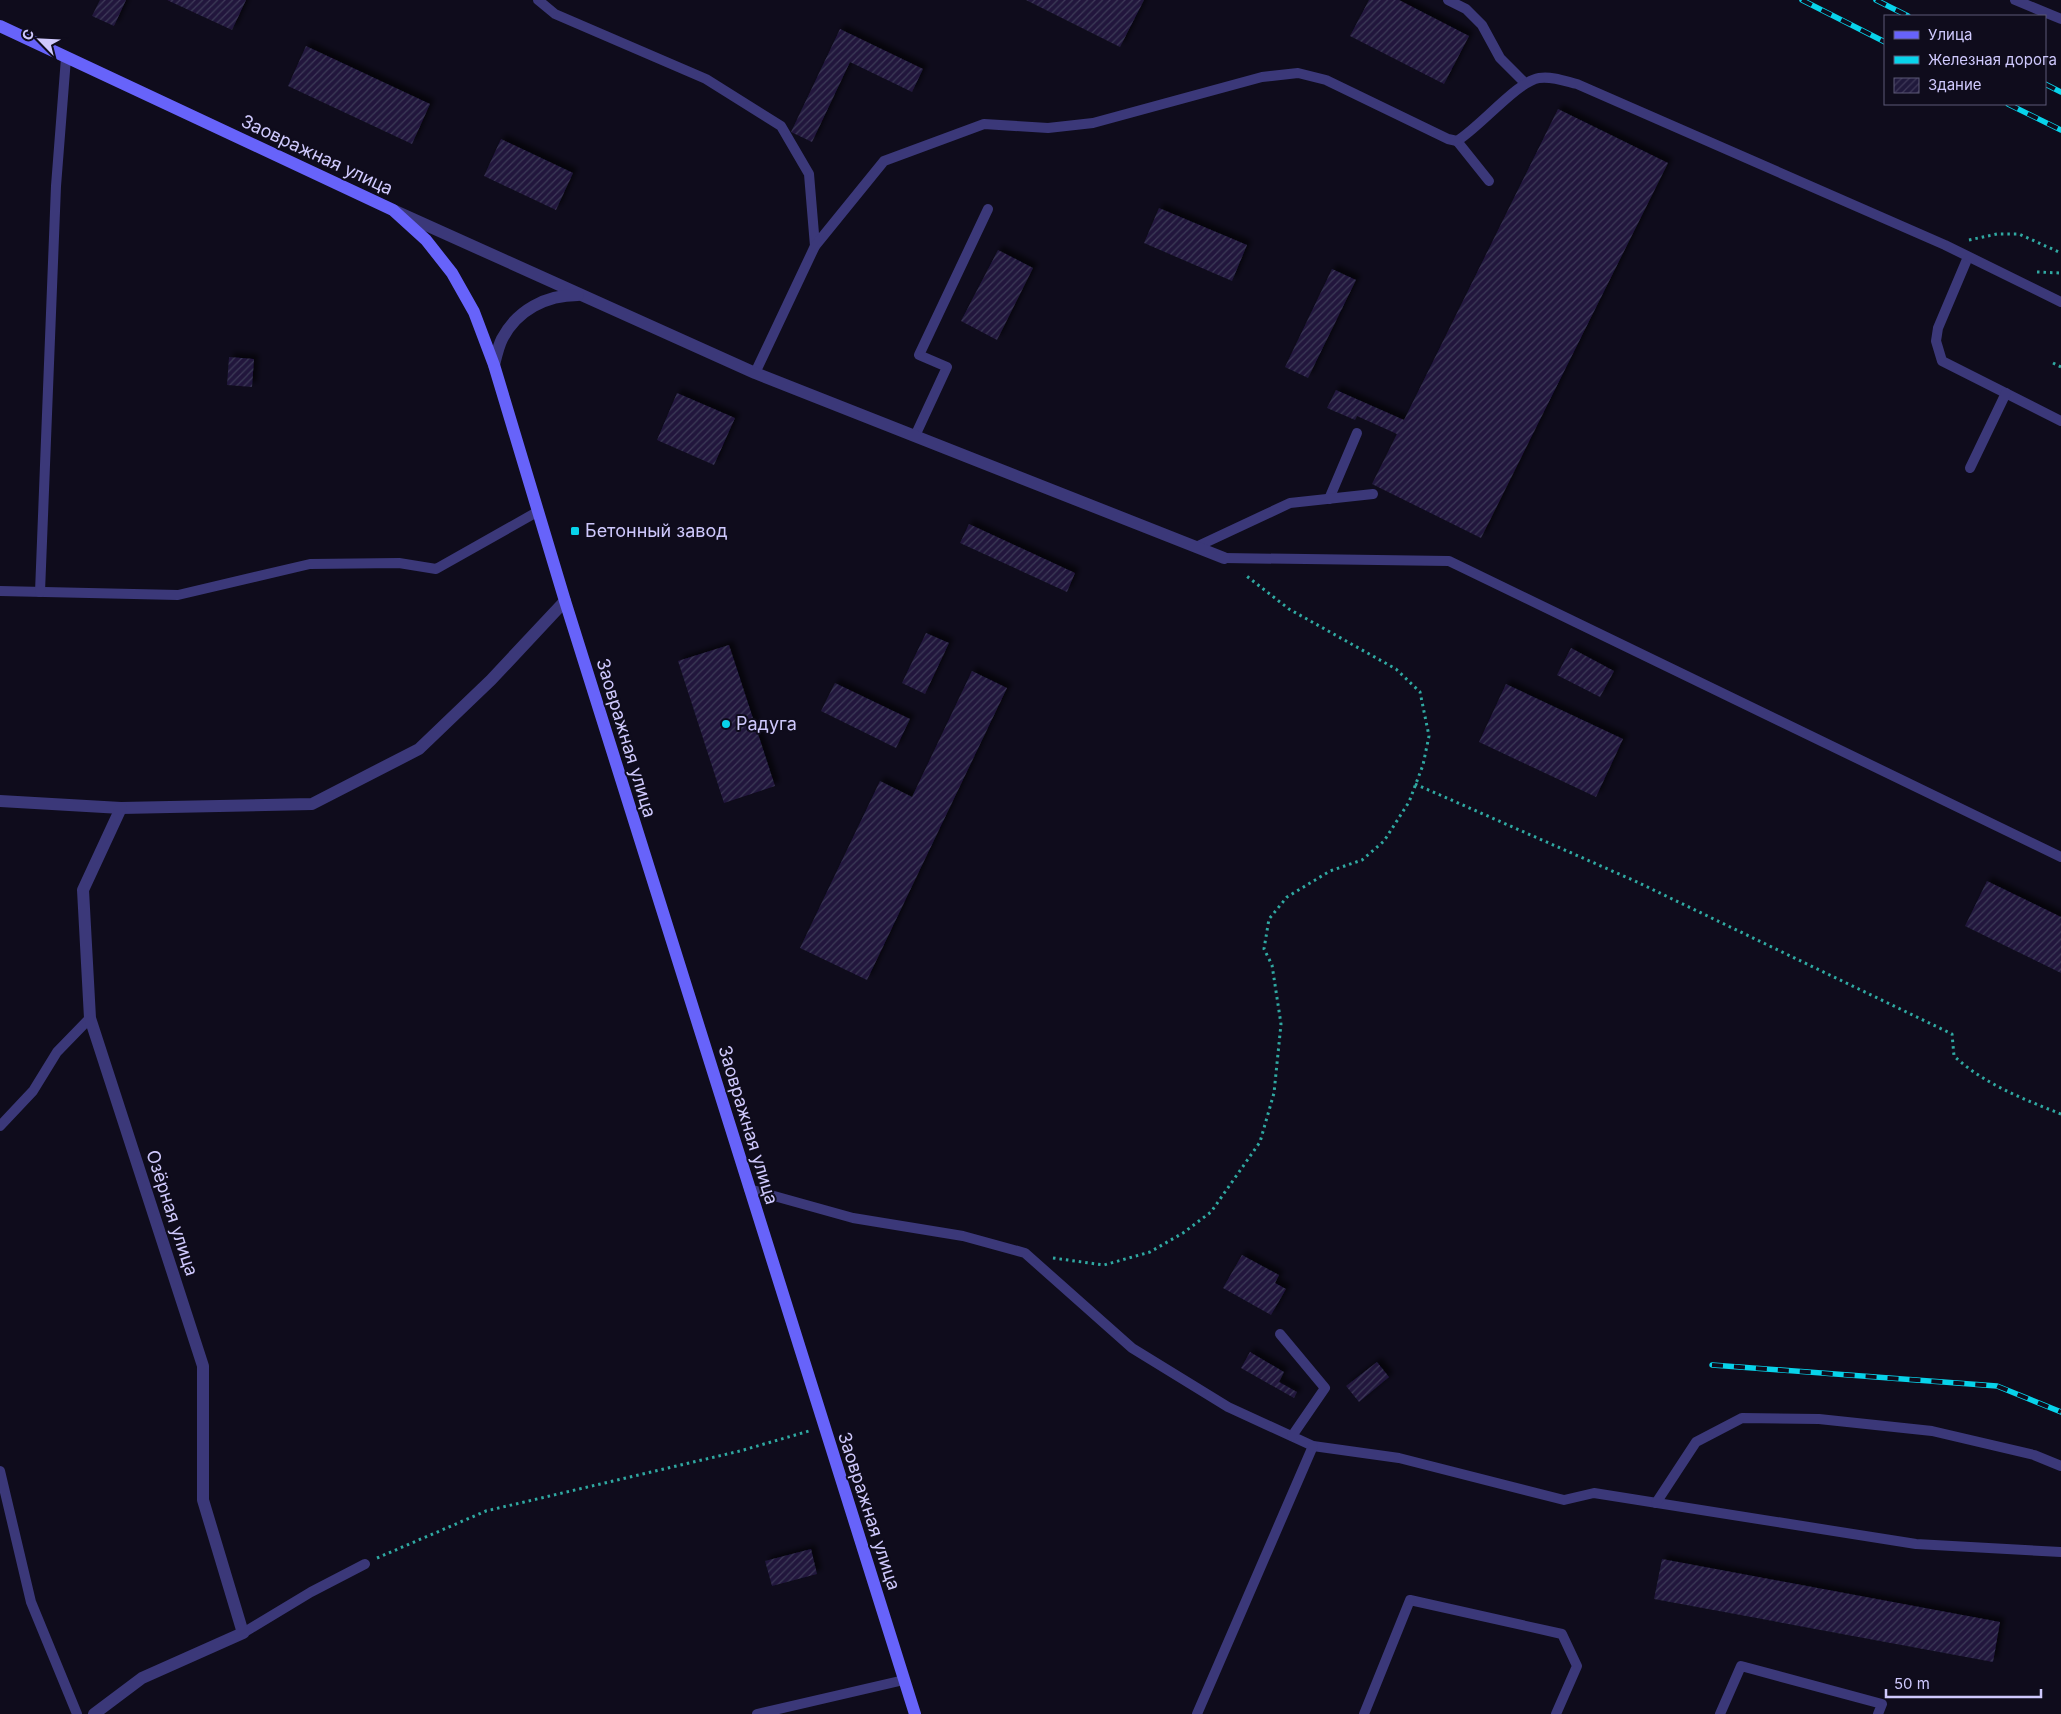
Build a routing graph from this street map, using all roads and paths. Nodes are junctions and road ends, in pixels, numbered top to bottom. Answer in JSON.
{"nodes":[{"id":1,"x":538,"y":0,"type":"edge"},
{"id":2,"x":1448,"y":0,"type":"edge"},
{"id":3,"x":2015,"y":0,"type":"edge"},
{"id":4,"x":2061,"y":19,"type":"edge"},
{"id":5,"x":0,"y":26,"type":"edge"},
{"id":6,"x":66,"y":58,"type":"junction"},
{"id":7,"x":1525,"y":83,"type":"junction"},
{"id":8,"x":1457,"y":141,"type":"junction"},
{"id":9,"x":1489,"y":181,"type":"dead end"},
{"id":10,"x":988,"y":209,"type":"dead end"},
{"id":11,"x":393,"y":210,"type":"junction"},
{"id":12,"x":1945,"y":245,"type":"junction"},
{"id":13,"x":815,"y":246,"type":"junction"},
{"id":14,"x":2061,"y":252,"type":"edge"},
{"id":15,"x":1968,"y":257,"type":"junction"},
{"id":16,"x":583,"y":295,"type":"junction"},
{"id":17,"x":2061,"y":302,"type":"edge"},
{"id":18,"x":2052,"y":363,"type":"dead end"},
{"id":19,"x":494,"y":365,"type":"junction"},
{"id":20,"x":2061,"y":367,"type":"edge"},
{"id":21,"x":756,"y":373,"type":"junction"},
{"id":22,"x":2006,"y":393,"type":"junction"},
{"id":23,"x":2061,"y":421,"type":"edge"},
{"id":24,"x":1357,"y":433,"type":"dead end"},
{"id":25,"x":915,"y":436,"type":"junction"},
{"id":26,"x":1970,"y":468,"type":"dead end"},
{"id":27,"x":1373,"y":494,"type":"dead end"},
{"id":28,"x":1329,"y":499,"type":"junction"},
{"id":29,"x":537,"y":512,"type":"junction"},
{"id":30,"x":1196,"y":547,"type":"junction"},
{"id":31,"x":1224,"y":558,"type":"junction"},
{"id":32,"x":0,"y":591,"type":"edge"},
{"id":33,"x":40,"y":592,"type":"junction"},
{"id":34,"x":565,"y":601,"type":"junction"},
{"id":35,"x":1415,"y":784,"type":"junction"},
{"id":36,"x":0,"y":802,"type":"edge"},
{"id":37,"x":121,"y":808,"type":"junction"},
{"id":38,"x":2061,"y":857,"type":"edge"},
{"id":39,"x":90,"y":1018,"type":"junction"},
{"id":40,"x":2061,"y":1114,"type":"edge"},
{"id":41,"x":0,"y":1126,"type":"edge"},
{"id":42,"x":749,"y":1189,"type":"junction"},
{"id":43,"x":1025,"y":1253,"type":"junction"},
{"id":44,"x":1280,"y":1334,"type":"dead end"},
{"id":45,"x":824,"y":1426,"type":"junction"},
{"id":46,"x":1292,"y":1436,"type":"junction"},
{"id":47,"x":1313,"y":1446,"type":"junction"},
{"id":48,"x":2061,"y":1466,"type":"edge"},
{"id":49,"x":0,"y":1471,"type":"edge"},
{"id":50,"x":1656,"y":1503,"type":"junction"},
{"id":51,"x":2061,"y":1552,"type":"edge"},
{"id":52,"x":365,"y":1564,"type":"joint"},
{"id":53,"x":243,"y":1633,"type":"junction"},
{"id":54,"x":904,"y":1680,"type":"junction"},
{"id":55,"x":77,"y":1714,"type":"edge"},
{"id":56,"x":94,"y":1714,"type":"edge"},
{"id":57,"x":757,"y":1714,"type":"edge"},
{"id":58,"x":915,"y":1714,"type":"edge"},
{"id":59,"x":1197,"y":1714,"type":"edge"},
{"id":60,"x":1364,"y":1714,"type":"edge"},
{"id":61,"x":1556,"y":1714,"type":"edge"},
{"id":62,"x":1720,"y":1714,"type":"edge"},
{"id":63,"x":1878,"y":1714,"type":"edge"}],
"edges":[{"from":1,"to":13,"type":"lane"},
{"from":2,"to":7,"type":"lane"},
{"from":3,"to":4,"type":"lane"},
{"from":5,"to":6,"type":"street","name":"Заовражная улица"},
{"from":6,"to":11,"type":"street","name":"Заовражная улица"},
{"from":6,"to":33,"type":"lane"},
{"from":7,"to":8,"type":"lane"},
{"from":7,"to":12,"type":"lane"},
{"from":8,"to":9,"type":"lane"},
{"from":8,"to":13,"type":"lane"},
{"from":10,"to":25,"type":"lane"},
{"from":11,"to":16,"type":"street"},
{"from":11,"to":19,"type":"street","name":"Заовражная улица"},
{"from":12,"to":14,"type":"path"},
{"from":12,"to":15,"type":"lane"},
{"from":13,"to":21,"type":"lane"},
{"from":15,"to":17,"type":"lane"},
{"from":15,"to":22,"type":"lane"},
{"from":16,"to":19,"type":"street"},
{"from":16,"to":21,"type":"street"},
{"from":18,"to":20,"type":"path"},
{"from":19,"to":29,"type":"street","name":"Заовражная улица"},
{"from":21,"to":25,"type":"street"},
{"from":22,"to":23,"type":"lane"},
{"from":22,"to":26,"type":"lane"},
{"from":24,"to":28,"type":"lane"},
{"from":25,"to":30,"type":"street"},
{"from":27,"to":28,"type":"lane"},
{"from":28,"to":30,"type":"lane"},
{"from":29,"to":33,"type":"lane"},
{"from":29,"to":34,"type":"street","name":"Заовражная улица"},
{"from":30,"to":31,"type":"street"},
{"from":31,"to":35,"type":"path"},
{"from":31,"to":38,"type":"lane"},
{"from":32,"to":33,"type":"lane"},
{"from":34,"to":37,"type":"street"},
{"from":34,"to":42,"type":"street","name":"Заовражная улица"},
{"from":35,"to":40,"type":"path"},
{"from":35,"to":43,"type":"path"},
{"from":36,"to":37,"type":"street"},
{"from":37,"to":39,"type":"street","name":"Озёрная улица"},
{"from":39,"to":41,"type":"lane"},
{"from":39,"to":53,"type":"street","name":"Озёрная улица"},
{"from":42,"to":43,"type":"lane"},
{"from":42,"to":45,"type":"street","name":"Заовражная улица"},
{"from":43,"to":46,"type":"lane"},
{"from":44,"to":46,"type":"lane"},
{"from":45,"to":52,"type":"path"},
{"from":45,"to":54,"type":"street","name":"Заовражная улица"},
{"from":46,"to":47,"type":"lane"},
{"from":47,"to":50,"type":"lane"},
{"from":47,"to":59,"type":"lane"},
{"from":48,"to":50,"type":"lane"},
{"from":49,"to":55,"type":"lane"},
{"from":50,"to":51,"type":"lane"},
{"from":52,"to":53,"type":"lane"},
{"from":53,"to":56,"type":"street"},
{"from":54,"to":57,"type":"lane"},
{"from":54,"to":58,"type":"street","name":"Заовражная улица"},
{"from":60,"to":61,"type":"lane"},
{"from":62,"to":63,"type":"lane"}]}
